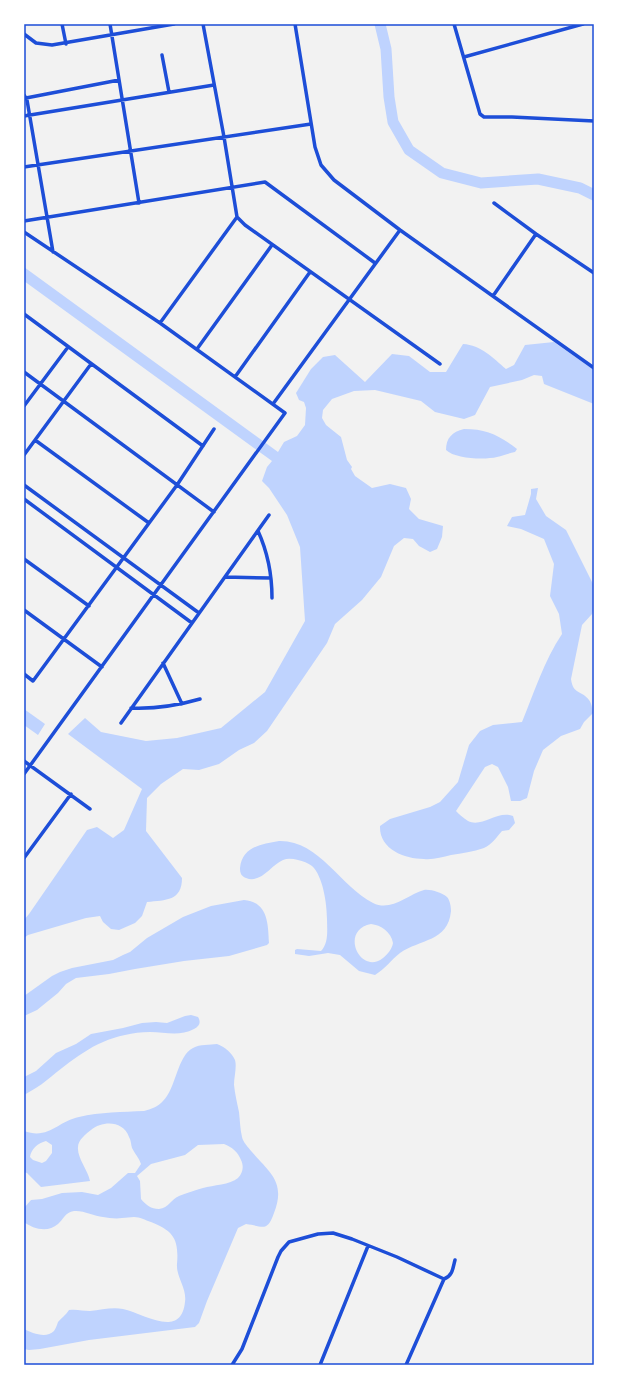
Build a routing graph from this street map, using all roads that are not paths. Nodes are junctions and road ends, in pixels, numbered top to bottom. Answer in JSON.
{"nodes":[{"id":1,"x":62,"y":24,"type":"edge"},
{"id":2,"x":110,"y":24,"type":"edge"},
{"id":3,"x":174,"y":24,"type":"edge"},
{"id":4,"x":203,"y":24,"type":"edge"},
{"id":5,"x":295,"y":24,"type":"edge"},
{"id":6,"x":454,"y":24,"type":"edge"},
{"id":7,"x":583,"y":24,"type":"edge"},
{"id":8,"x":157,"y":26,"type":"edge"},
{"id":9,"x":24,"y":34,"type":"edge"},
{"id":10,"x":112,"y":35,"type":"junction"},
{"id":11,"x":66,"y":44,"type":"junction"},
{"id":12,"x":162,"y":55,"type":"dead end"},
{"id":13,"x":464,"y":57,"type":"junction"},
{"id":14,"x":119,"y":80,"type":"junction"},
{"id":15,"x":214,"y":85,"type":"junction"},
{"id":16,"x":169,"y":92,"type":"junction"},
{"id":17,"x":25,"y":96,"type":"edge"},
{"id":18,"x":122,"y":100,"type":"junction"},
{"id":19,"x":29,"y":115,"type":"junction"},
{"id":20,"x":24,"y":116,"type":"edge"},
{"id":21,"x":594,"y":120,"type":"edge"},
{"id":22,"x":311,"y":124,"type":"junction"},
{"id":23,"x":224,"y":137,"type":"junction"},
{"id":24,"x":130,"y":151,"type":"junction"},
{"id":25,"x":38,"y":165,"type":"junction"},
{"id":26,"x":24,"y":167,"type":"edge"},
{"id":27,"x":232,"y":187,"type":"junction"},
{"id":28,"x":139,"y":203,"type":"junction"},
{"id":29,"x":494,"y":203,"type":"dead end"},
{"id":30,"x":237,"y":217,"type":"junction"},
{"id":31,"x":47,"y":218,"type":"junction"},
{"id":32,"x":24,"y":221,"type":"edge"},
{"id":33,"x":400,"y":230,"type":"junction"},
{"id":34,"x":24,"y":232,"type":"edge"},
{"id":35,"x":536,"y":234,"type":"junction"},
{"id":36,"x":272,"y":245,"type":"junction"},
{"id":37,"x":53,"y":252,"type":"junction"},
{"id":38,"x":375,"y":263,"type":"junction"},
{"id":39,"x":310,"y":272,"type":"junction"},
{"id":40,"x":594,"y":273,"type":"edge"},
{"id":41,"x":493,"y":296,"type":"junction"},
{"id":42,"x":349,"y":299,"type":"junction"},
{"id":43,"x":24,"y":314,"type":"edge"},
{"id":44,"x":160,"y":322,"type":"junction"},
{"id":45,"x":68,"y":347,"type":"junction"},
{"id":46,"x":197,"y":350,"type":"junction"},
{"id":47,"x":91,"y":364,"type":"junction"},
{"id":48,"x":440,"y":364,"type":"dead end"},
{"id":49,"x":594,"y":368,"type":"edge"},
{"id":50,"x":24,"y":372,"type":"edge"},
{"id":51,"x":234,"y":377,"type":"junction"},
{"id":52,"x":40,"y":384,"type":"junction"},
{"id":53,"x":63,"y":401,"type":"junction"},
{"id":54,"x":272,"y":404,"type":"junction"},
{"id":55,"x":24,"y":406,"type":"edge"},
{"id":56,"x":214,"y":430,"type":"dead end"},
{"id":57,"x":35,"y":440,"type":"junction"},
{"id":58,"x":203,"y":446,"type":"junction"},
{"id":59,"x":24,"y":455,"type":"edge"},
{"id":60,"x":24,"y":485,"type":"edge"},
{"id":61,"x":177,"y":485,"type":"junction"},
{"id":62,"x":24,"y":499,"type":"edge"},
{"id":63,"x":214,"y":512,"type":"junction"},
{"id":64,"x":269,"y":515,"type":"dead end"},
{"id":65,"x":149,"y":523,"type":"junction"},
{"id":66,"x":258,"y":531,"type":"junction"},
{"id":67,"x":124,"y":558,"type":"junction"},
{"id":68,"x":24,"y":559,"type":"edge"},
{"id":69,"x":117,"y":567,"type":"junction"},
{"id":70,"x":225,"y":577,"type":"junction"},
{"id":71,"x":271,"y":578,"type":"junction"},
{"id":72,"x":161,"y":585,"type":"junction"},
{"id":73,"x":154,"y":595,"type":"junction"},
{"id":74,"x":272,"y":598,"type":"dead end"},
{"id":75,"x":89,"y":606,"type":"junction"},
{"id":76,"x":24,"y":610,"type":"edge"},
{"id":77,"x":199,"y":613,"type":"junction"},
{"id":78,"x":192,"y":623,"type":"junction"},
{"id":79,"x":64,"y":639,"type":"junction"},
{"id":80,"x":163,"y":663,"type":"junction"},
{"id":81,"x":102,"y":667,"type":"junction"},
{"id":82,"x":24,"y":674,"type":"edge"},
{"id":83,"x":200,"y":699,"type":"dead end"},
{"id":84,"x":182,"y":704,"type":"junction"},
{"id":85,"x":131,"y":708,"type":"junction"},
{"id":86,"x":121,"y":723,"type":"dead end"},
{"id":87,"x":24,"y":761,"type":"edge"},
{"id":88,"x":30,"y":766,"type":"junction"},
{"id":89,"x":24,"y":774,"type":"edge"},
{"id":90,"x":71,"y":794,"type":"junction"},
{"id":91,"x":90,"y":808,"type":"dead end"},
{"id":92,"x":24,"y":858,"type":"edge"},
{"id":93,"x":368,"y":1246,"type":"junction"},
{"id":94,"x":455,"y":1260,"type":"dead end"},
{"id":95,"x":444,"y":1279,"type":"junction"},
{"id":96,"x":232,"y":1365,"type":"edge"},
{"id":97,"x":320,"y":1365,"type":"edge"},
{"id":98,"x":406,"y":1365,"type":"edge"}],
"edges":[{"from":1,"to":11,"type":"street"},
{"from":2,"to":10,"type":"street"},
{"from":3,"to":8,"type":"street"},
{"from":4,"to":15,"type":"street"},
{"from":5,"to":22,"type":"street"},
{"from":6,"to":13,"type":"street"},
{"from":7,"to":13,"type":"street"},
{"from":8,"to":10,"type":"street"},
{"from":9,"to":11,"type":"street"},
{"from":10,"to":11,"type":"street"},
{"from":10,"to":14,"type":"street"},
{"from":12,"to":16,"type":"street"},
{"from":13,"to":21,"type":"street"},
{"from":14,"to":17,"type":"street"},
{"from":14,"to":18,"type":"street"},
{"from":15,"to":16,"type":"street"},
{"from":15,"to":23,"type":"street"},
{"from":16,"to":18,"type":"street"},
{"from":17,"to":19,"type":"street"},
{"from":18,"to":19,"type":"street"},
{"from":18,"to":24,"type":"street"},
{"from":19,"to":20,"type":"street"},
{"from":19,"to":25,"type":"street"},
{"from":22,"to":23,"type":"street"},
{"from":22,"to":33,"type":"street"},
{"from":23,"to":24,"type":"street"},
{"from":23,"to":27,"type":"street"},
{"from":24,"to":25,"type":"street"},
{"from":24,"to":28,"type":"street"},
{"from":25,"to":26,"type":"street"},
{"from":25,"to":31,"type":"street"},
{"from":27,"to":28,"type":"street"},
{"from":27,"to":30,"type":"street"},
{"from":27,"to":38,"type":"street"},
{"from":28,"to":31,"type":"street"},
{"from":29,"to":35,"type":"street"},
{"from":30,"to":36,"type":"street"},
{"from":30,"to":44,"type":"street"},
{"from":31,"to":32,"type":"street"},
{"from":31,"to":37,"type":"street"},
{"from":33,"to":38,"type":"street"},
{"from":33,"to":41,"type":"street"},
{"from":34,"to":37,"type":"street"},
{"from":35,"to":40,"type":"street"},
{"from":35,"to":41,"type":"street"},
{"from":36,"to":39,"type":"street"},
{"from":36,"to":46,"type":"street"},
{"from":37,"to":44,"type":"street"},
{"from":38,"to":42,"type":"street"},
{"from":39,"to":42,"type":"street"},
{"from":39,"to":51,"type":"street"},
{"from":41,"to":49,"type":"street"},
{"from":42,"to":48,"type":"street"},
{"from":42,"to":54,"type":"street"},
{"from":43,"to":45,"type":"street"},
{"from":44,"to":46,"type":"street"},
{"from":45,"to":47,"type":"street"},
{"from":45,"to":52,"type":"street"},
{"from":46,"to":51,"type":"street"},
{"from":47,"to":53,"type":"street"},
{"from":47,"to":58,"type":"street"},
{"from":50,"to":52,"type":"street"},
{"from":51,"to":54,"type":"street"},
{"from":52,"to":53,"type":"street"},
{"from":52,"to":55,"type":"street"},
{"from":53,"to":57,"type":"street"},
{"from":53,"to":61,"type":"street"},
{"from":54,"to":63,"type":"street"},
{"from":56,"to":58,"type":"street"},
{"from":57,"to":59,"type":"street"},
{"from":57,"to":65,"type":"street"},
{"from":58,"to":61,"type":"street"},
{"from":60,"to":67,"type":"street"},
{"from":61,"to":63,"type":"street"},
{"from":61,"to":65,"type":"street"},
{"from":62,"to":69,"type":"street"},
{"from":63,"to":72,"type":"street"},
{"from":64,"to":66,"type":"street"},
{"from":65,"to":67,"type":"street"},
{"from":66,"to":70,"type":"street"},
{"from":66,"to":71,"type":"street"},
{"from":67,"to":69,"type":"street"},
{"from":67,"to":72,"type":"street"},
{"from":68,"to":75,"type":"street"},
{"from":69,"to":73,"type":"street"},
{"from":69,"to":75,"type":"street"},
{"from":70,"to":71,"type":"street"},
{"from":70,"to":77,"type":"street"},
{"from":71,"to":74,"type":"street"},
{"from":72,"to":73,"type":"street"},
{"from":72,"to":77,"type":"street"},
{"from":73,"to":78,"type":"street"},
{"from":73,"to":81,"type":"street"},
{"from":75,"to":79,"type":"street"},
{"from":76,"to":79,"type":"street"},
{"from":77,"to":78,"type":"street"},
{"from":78,"to":80,"type":"street"},
{"from":79,"to":81,"type":"street"},
{"from":79,"to":82,"type":"street"},
{"from":80,"to":84,"type":"street"},
{"from":80,"to":85,"type":"street"},
{"from":81,"to":88,"type":"street"},
{"from":83,"to":84,"type":"street"},
{"from":84,"to":85,"type":"street"},
{"from":85,"to":86,"type":"street"},
{"from":87,"to":88,"type":"street"},
{"from":88,"to":89,"type":"street"},
{"from":88,"to":90,"type":"street"},
{"from":90,"to":91,"type":"street"},
{"from":90,"to":92,"type":"street"},
{"from":93,"to":95,"type":"street"},
{"from":93,"to":96,"type":"street"},
{"from":93,"to":97,"type":"street"},
{"from":94,"to":95,"type":"street"},
{"from":95,"to":98,"type":"street"}]}
